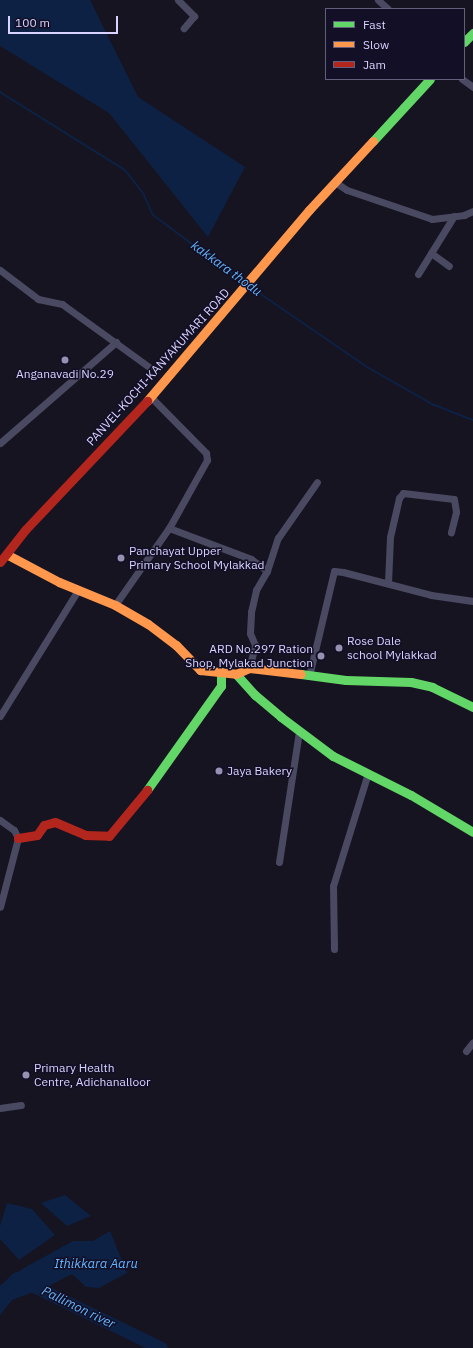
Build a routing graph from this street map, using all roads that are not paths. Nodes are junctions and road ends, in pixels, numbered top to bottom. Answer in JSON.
{"nodes":[{"id":1,"x":178,"y":0,"type":"edge"},
{"id":2,"x":378,"y":0,"type":"edge"},
{"id":3,"x":387,"y":8,"type":"edge"},
{"id":4,"x":184,"y":28,"type":"dead end"},
{"id":5,"x":473,"y":33,"type":"edge"},
{"id":6,"x":465,"y":41,"type":"edge"},
{"id":7,"x":429,"y":80,"type":"edge"},
{"id":8,"x":463,"y":80,"type":"edge"},
{"id":9,"x":473,"y":87,"type":"edge"},
{"id":10,"x":335,"y":182,"type":"junction"},
{"id":11,"x":473,"y":211,"type":"edge"},
{"id":12,"x":454,"y":216,"type":"junction"},
{"id":13,"x":431,"y":253,"type":"junction"},
{"id":14,"x":449,"y":266,"type":"dead end"},
{"id":15,"x":0,"y":270,"type":"edge"},
{"id":16,"x":418,"y":274,"type":"dead end"},
{"id":17,"x":116,"y":342,"type":"junction"},
{"id":18,"x":149,"y":366,"type":"dead end"},
{"id":19,"x":150,"y":396,"type":"junction"},
{"id":20,"x":0,"y":443,"type":"edge"},
{"id":21,"x":317,"y":482,"type":"dead end"},
{"id":22,"x":169,"y":528,"type":"junction"},
{"id":23,"x":451,"y":532,"type":"dead end"},
{"id":24,"x":8,"y":555,"type":"junction"},
{"id":25,"x":0,"y":562,"type":"edge"},
{"id":26,"x":267,"y":571,"type":"junction"},
{"id":27,"x":388,"y":583,"type":"junction"},
{"id":28,"x":78,"y":590,"type":"junction"},
{"id":29,"x":473,"y":602,"type":"edge"},
{"id":30,"x":115,"y":605,"type":"junction"},
{"id":31,"x":249,"y":668,"type":"junction"},
{"id":32,"x":221,"y":672,"type":"junction"},
{"id":33,"x":236,"y":674,"type":"junction"},
{"id":34,"x":309,"y":676,"type":"junction"},
{"id":35,"x":473,"y":707,"type":"edge"},
{"id":36,"x":0,"y":716,"type":"edge"},
{"id":37,"x":299,"y":732,"type":"junction"},
{"id":38,"x":368,"y":773,"type":"junction"},
{"id":39,"x":0,"y":820,"type":"edge"},
{"id":40,"x":473,"y":832,"type":"edge"},
{"id":41,"x":18,"y":838,"type":"junction"},
{"id":42,"x":279,"y":862,"type":"dead end"},
{"id":43,"x":0,"y":906,"type":"edge"},
{"id":44,"x":334,"y":949,"type":"dead end"},
{"id":45,"x":473,"y":1042,"type":"edge"},
{"id":46,"x":466,"y":1051,"type":"dead end"},
{"id":47,"x":21,"y":1105,"type":"dead end"},
{"id":48,"x":0,"y":1108,"type":"edge"}],
"edges":[{"from":1,"to":4,"type":"street"},
{"from":2,"to":3,"type":"street"},
{"from":5,"to":6,"type":"main road"},
{"from":7,"to":10,"type":"main road","name":"PANVEL-KOCHI-KANYAKUMARI ROAD"},
{"from":8,"to":9,"type":"street"},
{"from":10,"to":12,"type":"street"},
{"from":10,"to":19,"type":"main road","name":"PANVEL-KOCHI-KANYAKUMARI ROAD"},
{"from":11,"to":12,"type":"street"},
{"from":12,"to":13,"type":"street"},
{"from":13,"to":14,"type":"street"},
{"from":13,"to":16,"type":"street"},
{"from":15,"to":17,"type":"street"},
{"from":17,"to":18,"type":"street"},
{"from":17,"to":20,"type":"street"},
{"from":19,"to":22,"type":"street"},
{"from":19,"to":24,"type":"main road","name":"PANVEL-KOCHI-KANYAKUMARI ROAD"},
{"from":21,"to":26,"type":"street"},
{"from":22,"to":26,"type":"street"},
{"from":22,"to":30,"type":"street"},
{"from":23,"to":27,"type":"street"},
{"from":24,"to":25,"type":"main road","name":"PANVEL-KOCHI-KANYAKUMARI ROAD"},
{"from":24,"to":28,"type":"main road"},
{"from":26,"to":31,"type":"street"},
{"from":27,"to":29,"type":"street"},
{"from":27,"to":34,"type":"street"},
{"from":28,"to":30,"type":"main road"},
{"from":28,"to":36,"type":"street"},
{"from":30,"to":32,"type":"main road"},
{"from":31,"to":33,"type":"main road"},
{"from":31,"to":34,"type":"main road"},
{"from":32,"to":33,"type":"main road"},
{"from":32,"to":41,"type":"main road"},
{"from":33,"to":37,"type":"main road"},
{"from":34,"to":35,"type":"main road"},
{"from":37,"to":38,"type":"main road"},
{"from":37,"to":42,"type":"street"},
{"from":38,"to":40,"type":"main road"},
{"from":38,"to":44,"type":"street"},
{"from":39,"to":41,"type":"street"},
{"from":41,"to":43,"type":"street"},
{"from":45,"to":46,"type":"street"},
{"from":47,"to":48,"type":"street"}]}
